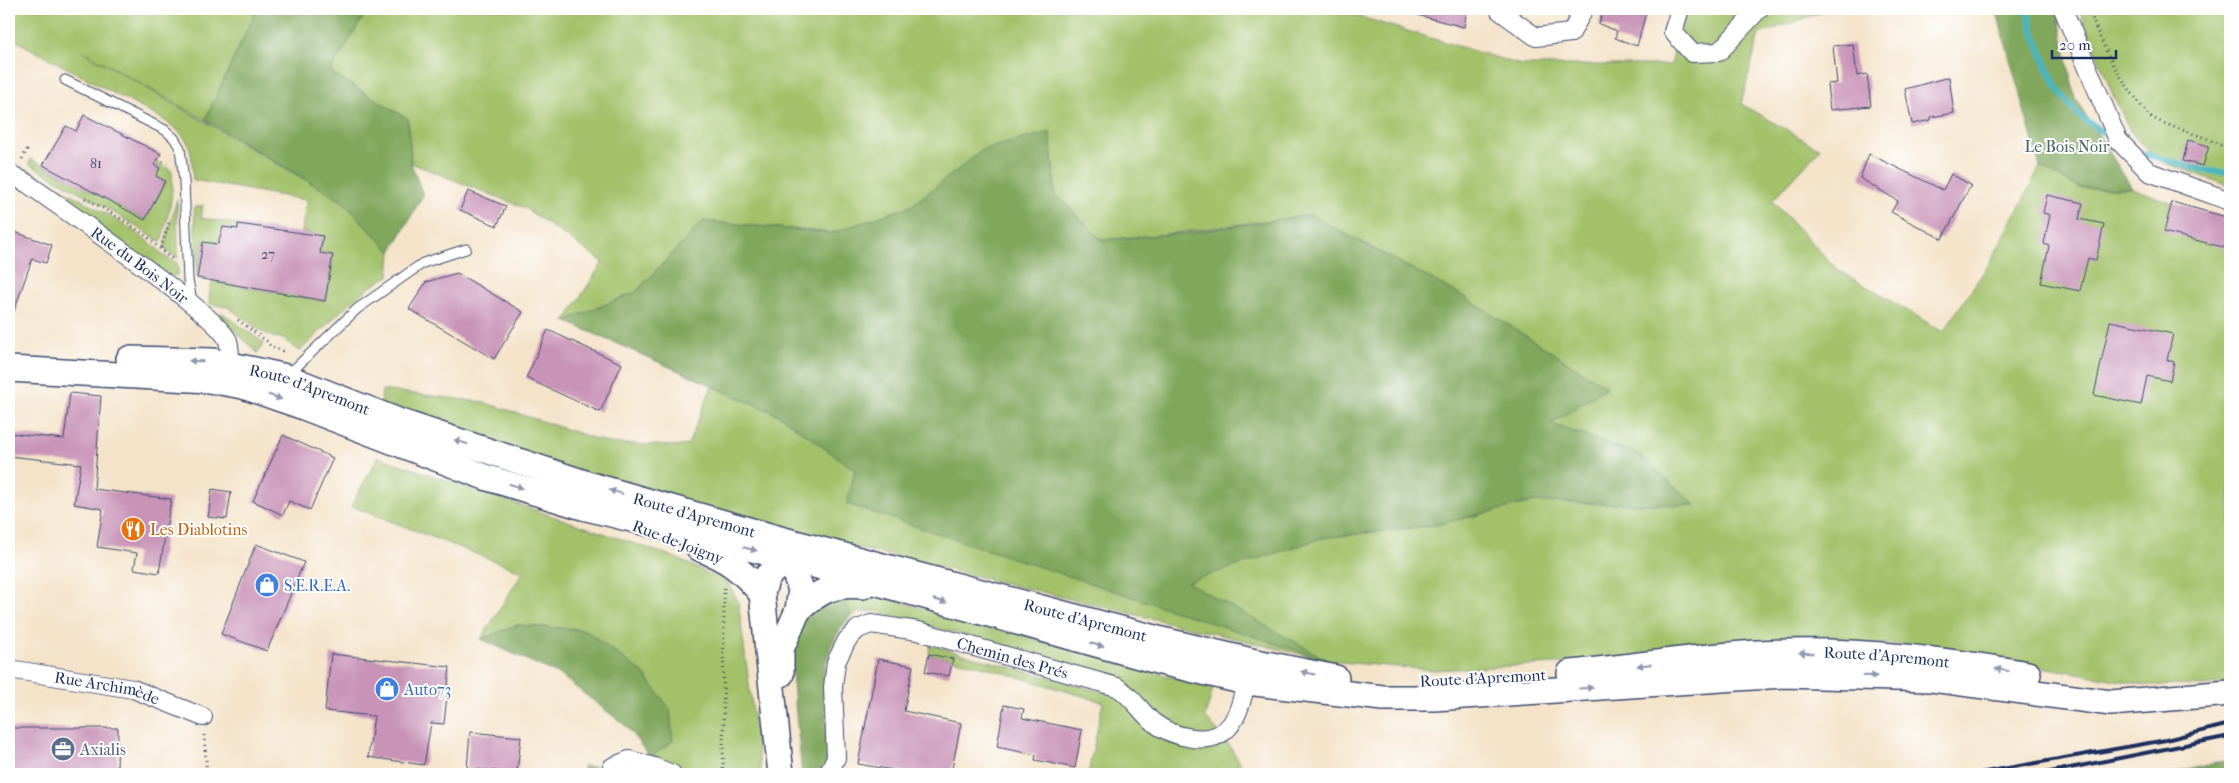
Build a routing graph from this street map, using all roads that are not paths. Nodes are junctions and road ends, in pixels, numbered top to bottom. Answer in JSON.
{"nodes":[{"id":1,"x":1500,"y":9,"type":"edge"},
{"id":2,"x":1584,"y":9,"type":"edge"},
{"id":3,"x":1680,"y":9,"type":"edge"},
{"id":4,"x":1759,"y":9,"type":"edge"},
{"id":5,"x":2063,"y":9,"type":"edge"},
{"id":6,"x":65,"y":80,"type":"dead end"},
{"id":7,"x":15,"y":167,"type":"edge"},
{"id":8,"x":2230,"y":201,"type":"edge"},
{"id":9,"x":466,"y":249,"type":"dead end"},
{"id":10,"x":193,"y":306,"type":"junction"},
{"id":11,"x":9,"y":360,"type":"edge"},
{"id":12,"x":9,"y":369,"type":"edge"},
{"id":13,"x":229,"y":374,"type":"junction"},
{"id":14,"x":286,"y":377,"type":"junction"},
{"id":15,"x":583,"y":507,"type":"junction"},
{"id":16,"x":792,"y":547,"type":"junction"},
{"id":17,"x":893,"y":588,"type":"junction"},
{"id":18,"x":762,"y":594,"type":"junction"},
{"id":19,"x":798,"y":610,"type":"junction"},
{"id":20,"x":9,"y":669,"type":"edge"},
{"id":21,"x":1249,"y":672,"type":"junction"},
{"id":22,"x":2230,"y":693,"type":"edge"},
{"id":23,"x":203,"y":717,"type":"road end"},
{"id":24,"x":612,"y":767,"type":"dead end"},
{"id":25,"x":780,"y":767,"type":"edge"},
{"id":26,"x":672,"y":774,"type":"edge"},
{"id":27,"x":828,"y":774,"type":"edge"}],
"edges":[{"from":1,"to":2,"type":"street"},
{"from":3,"to":4,"type":"street"},
{"from":5,"to":8,"type":"street"},
{"from":6,"to":10,"type":"lane"},
{"from":7,"to":10,"type":"street","name":"Rue du Bois Noir"},
{"from":9,"to":14,"type":"lane"},
{"from":10,"to":13,"type":"street","name":"Rue du Bois Noir"},
{"from":13,"to":11,"type":"main road","name":"Route d'Apremont","one_way":true},
{"from":12,"to":13,"type":"main road","name":"Route d'Apremont"},
{"from":13,"to":14,"type":"main road","name":"Route d'Apremont"},
{"from":13,"to":15,"type":"main road","name":"Route d'Apremont","one_way":true},
{"from":16,"to":14,"type":"main road","name":"Route d'Apremont","one_way":true},
{"from":15,"to":16,"type":"main road","name":"Route d'Apremont","one_way":true},
{"from":15,"to":18,"type":"main road","name":"Rue de Joigny"},
{"from":16,"to":17,"type":"main road","name":"Route d'Apremont"},
{"from":16,"to":18,"type":"main road"},
{"from":16,"to":19,"type":"main road"},
{"from":16,"to":21,"type":"main road","name":"Route d'Apremont"},
{"from":17,"to":19,"type":"main road"},
{"from":17,"to":21,"type":"main road","name":"Route d'Apremont","one_way":true},
{"from":18,"to":25,"type":"main road"},
{"from":19,"to":25,"type":"main road"},
{"from":20,"to":23,"type":"street","name":"Rue Archimède"},
{"from":21,"to":22,"type":"main road","name":"Route d'Apremont"},
{"from":21,"to":27,"type":"street","name":"Chemin des Prés"},
{"from":24,"to":26,"type":"street"}]}
